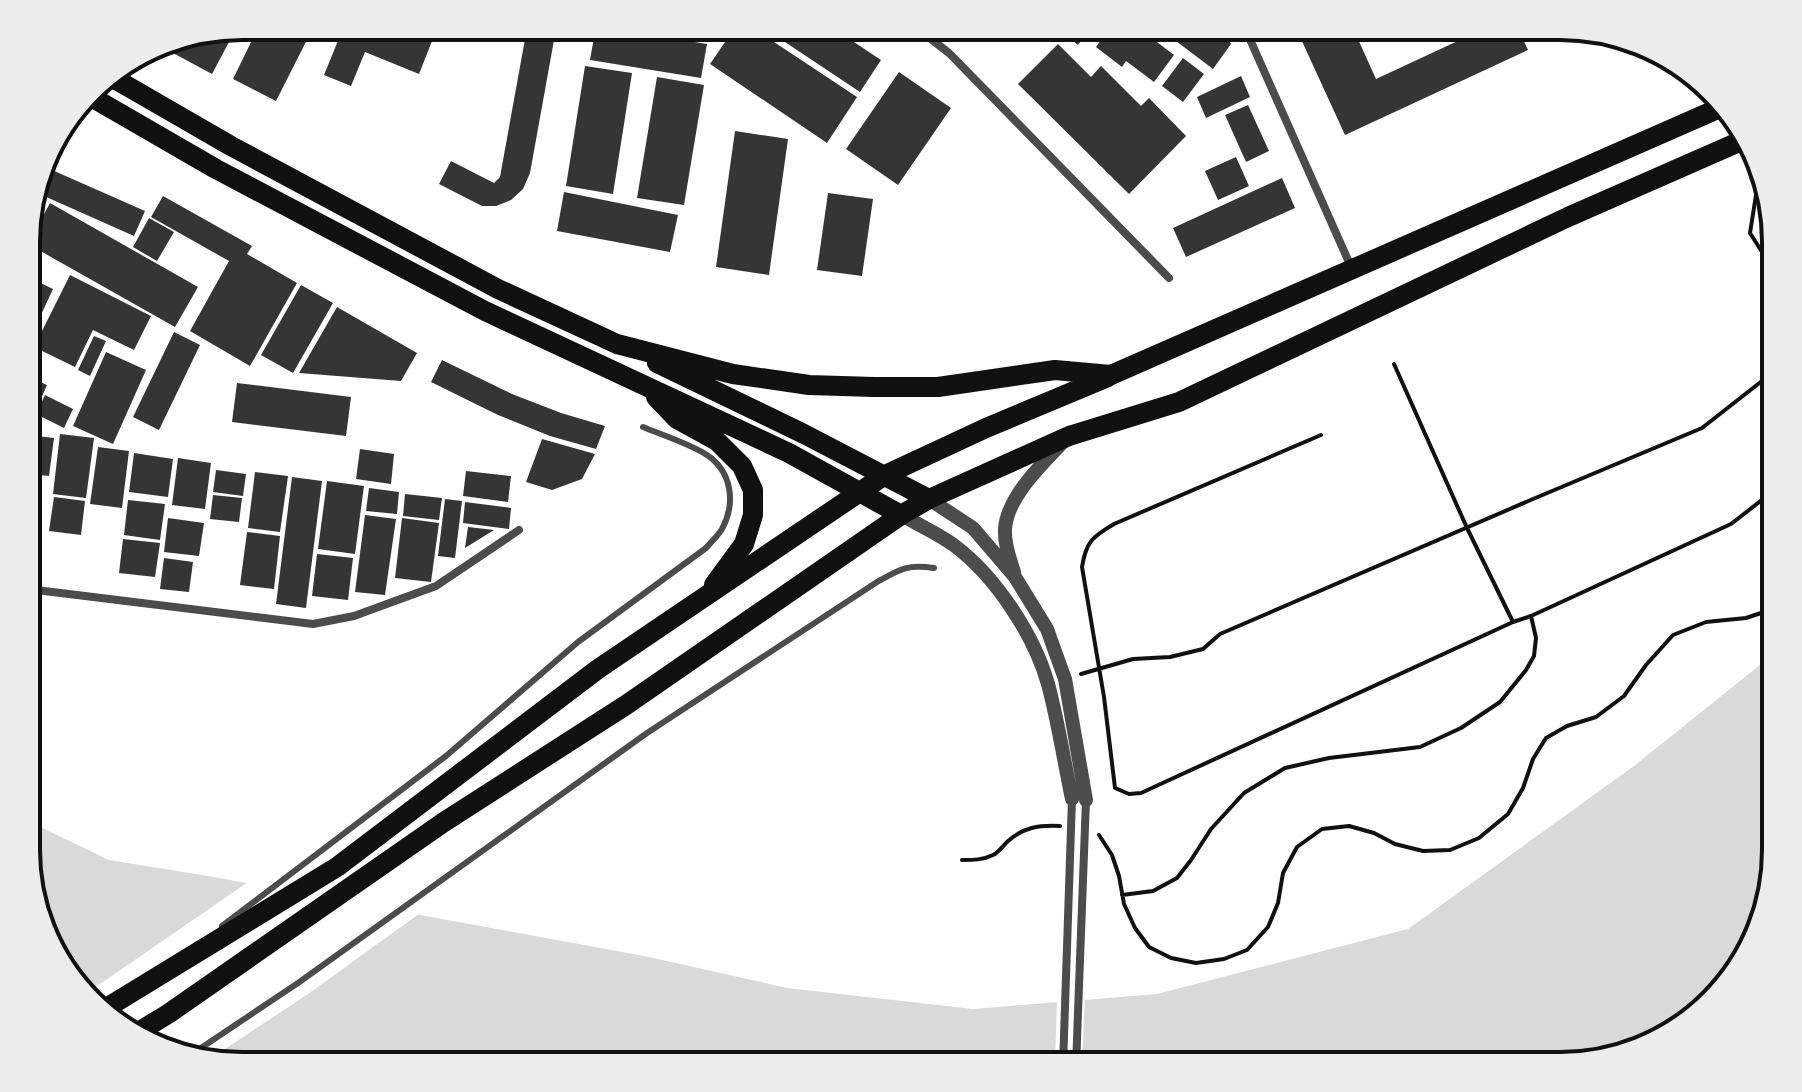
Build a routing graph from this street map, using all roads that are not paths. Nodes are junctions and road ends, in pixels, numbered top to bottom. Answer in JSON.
{"nodes":[{"id":1,"x":932,"y":40,"type":"edge"},
{"id":2,"x":1250,"y":40,"type":"edge"},
{"id":3,"x":120,"y":82,"type":"edge"},
{"id":4,"x":98,"y":101,"type":"edge"},
{"id":5,"x":1713,"y":111,"type":"edge"},
{"id":6,"x":1736,"y":143,"type":"edge"},
{"id":7,"x":1352,"y":269,"type":"junction"},
{"id":8,"x":1169,"y":278,"type":"dead end"},
{"id":9,"x":617,"y":344,"type":"junction"},
{"id":10,"x":1111,"y":375,"type":"junction"},
{"id":11,"x":648,"y":388,"type":"junction"},
{"id":12,"x":643,"y":427,"type":"dead end"},
{"id":13,"x":1069,"y":436,"type":"junction"},
{"id":14,"x":885,"y":475,"type":"junction"},
{"id":15,"x":861,"y":493,"type":"junction"},
{"id":16,"x":929,"y":499,"type":"junction"},
{"id":17,"x":901,"y":515,"type":"junction"},
{"id":18,"x":519,"y":530,"type":"dead end"},
{"id":19,"x":934,"y":568,"type":"dead end"},
{"id":20,"x":1015,"y":577,"type":"junction"},
{"id":21,"x":40,"y":590,"type":"edge"},
{"id":22,"x":705,"y":598,"type":"junction"},
{"id":23,"x":1079,"y":799,"type":"junction"},
{"id":24,"x":216,"y":930,"type":"dead end"},
{"id":25,"x":190,"y":947,"type":"dead end"},
{"id":26,"x":108,"y":1000,"type":"edge"},
{"id":27,"x":112,"y":1004,"type":"edge"},
{"id":28,"x":146,"y":1027,"type":"edge"},
{"id":29,"x":202,"y":1047,"type":"edge"},
{"id":30,"x":1064,"y":1052,"type":"edge"},
{"id":31,"x":1076,"y":1052,"type":"edge"}],
"edges":[{"from":1,"to":8,"type":"street"},
{"from":2,"to":7,"type":"street"},
{"from":3,"to":9,"type":"main road"},
{"from":4,"to":11,"type":"main road"},
{"from":5,"to":7,"type":"main road"},
{"from":6,"to":13,"type":"main road"},
{"from":7,"to":10,"type":"main road"},
{"from":9,"to":10,"type":"main road"},
{"from":9,"to":14,"type":"main road"},
{"from":10,"to":14,"type":"main road"},
{"from":11,"to":15,"type":"main road"},
{"from":11,"to":22,"type":"main road"},
{"from":12,"to":24,"type":"lane"},
{"from":13,"to":16,"type":"main road"},
{"from":13,"to":20,"type":"street"},
{"from":14,"to":15,"type":"main road"},
{"from":14,"to":16,"type":"main road"},
{"from":15,"to":17,"type":"main road"},
{"from":15,"to":22,"type":"main road"},
{"from":16,"to":17,"type":"main road"},
{"from":16,"to":20,"type":"street"},
{"from":17,"to":23,"type":"street"},
{"from":17,"to":28,"type":"main road"},
{"from":18,"to":21,"type":"street"},
{"from":19,"to":29,"type":"lane"},
{"from":20,"to":23,"type":"street"},
{"from":22,"to":27,"type":"main road"},
{"from":23,"to":30,"type":"street"},
{"from":23,"to":31,"type":"street"},
{"from":25,"to":26,"type":"lane"}]}
